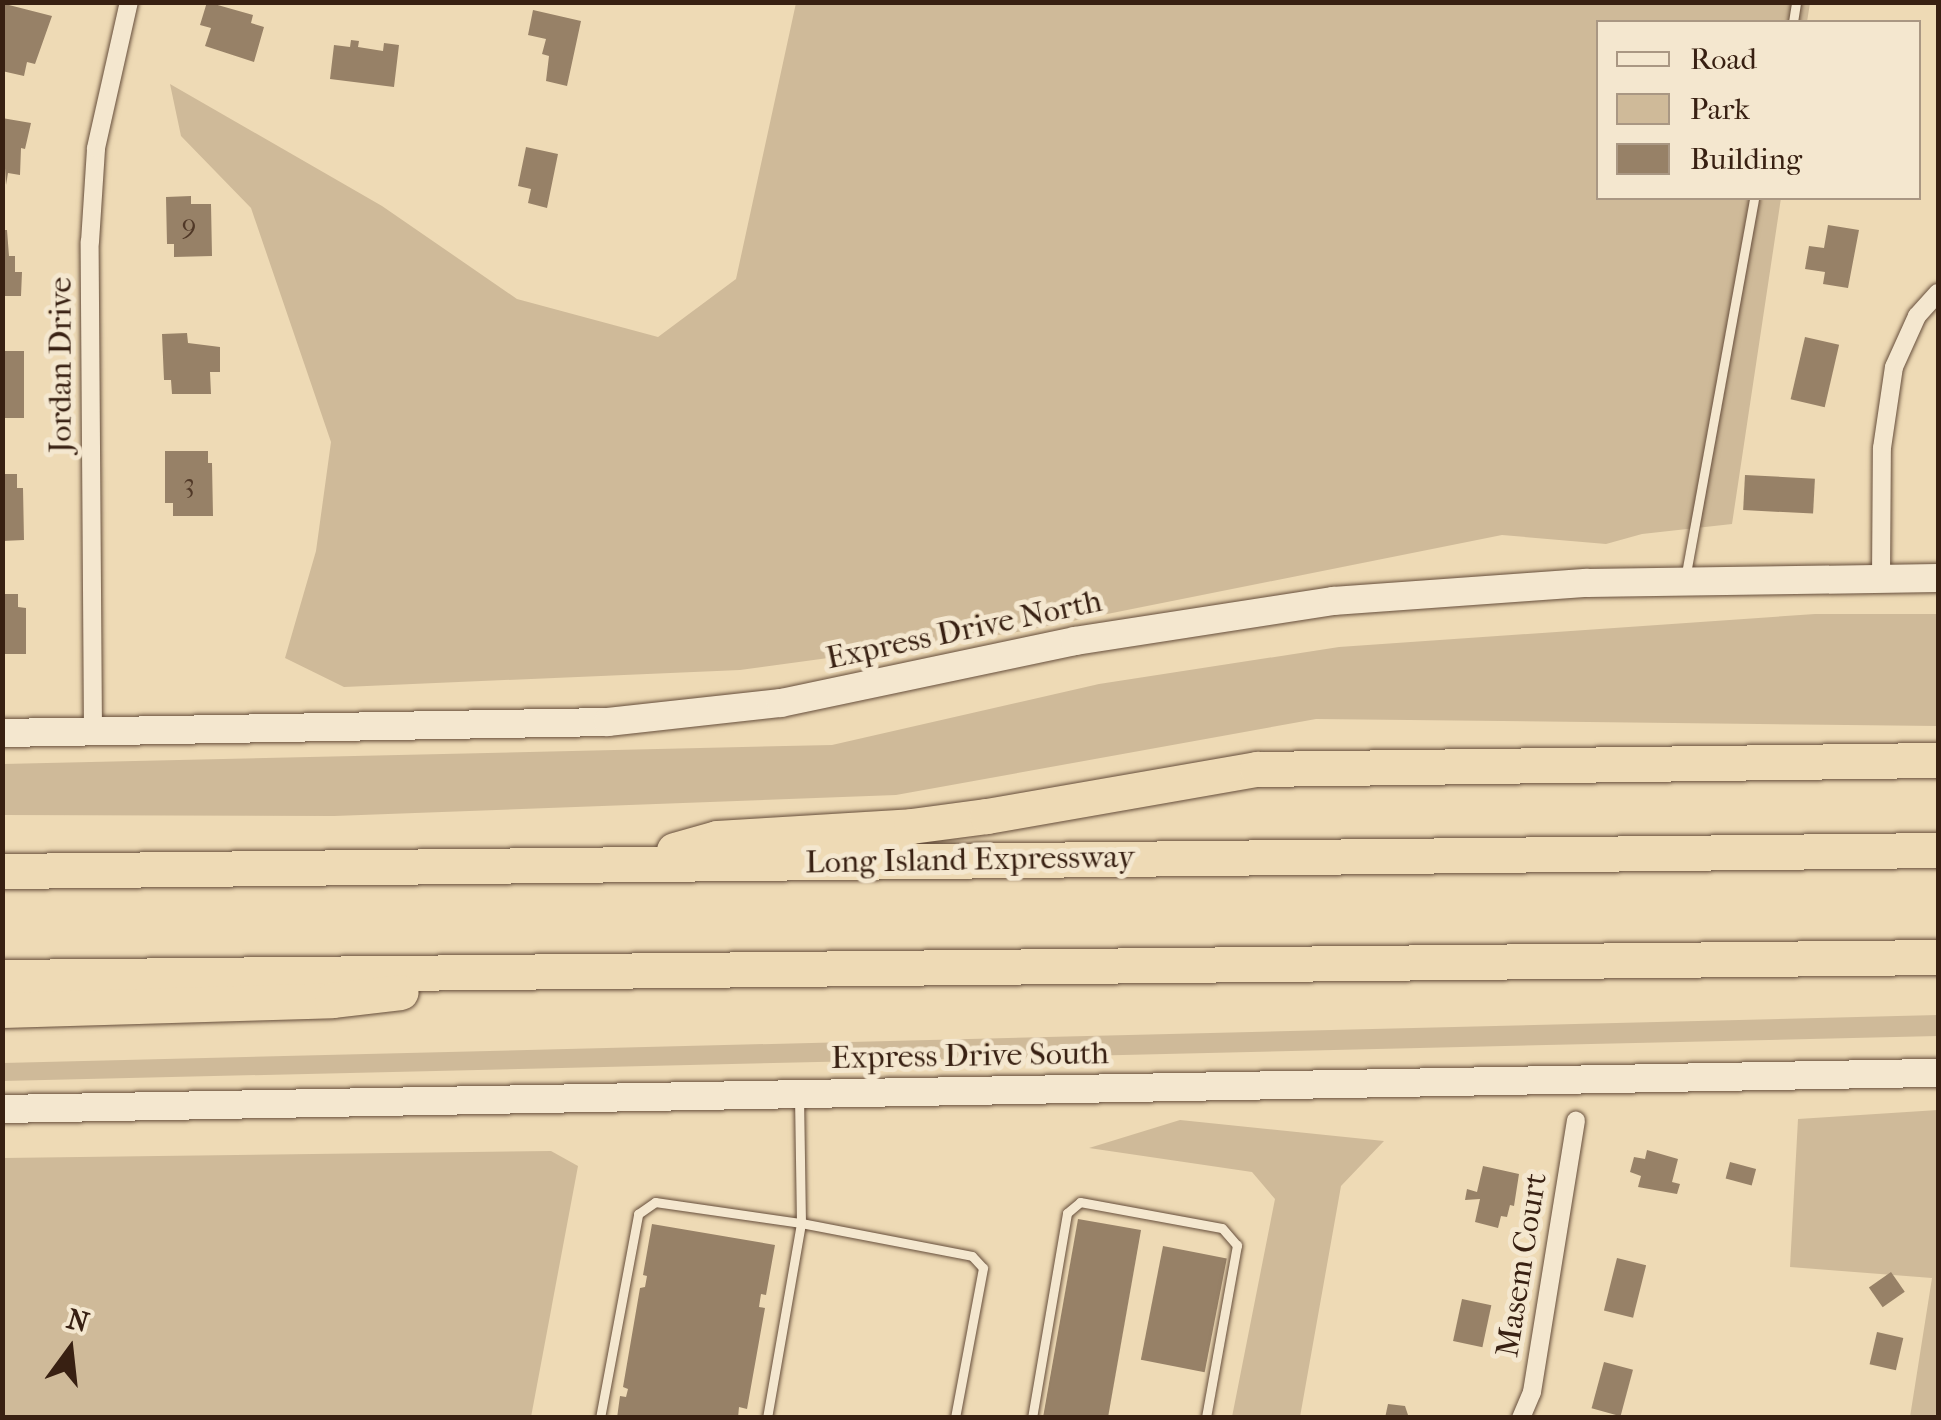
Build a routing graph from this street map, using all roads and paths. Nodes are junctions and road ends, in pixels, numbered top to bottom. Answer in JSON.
{"nodes":[{"id":1,"x":129,"y":2,"type":"edge"},
{"id":2,"x":1754,"y":200,"type":"edge"},
{"id":3,"x":1938,"y":293,"type":"edge"},
{"id":4,"x":1881,"y":578,"type":"junction"},
{"id":5,"x":1938,"y":578,"type":"edge"},
{"id":6,"x":1685,"y":582,"type":"junction"},
{"id":7,"x":93,"y":732,"type":"junction"},
{"id":8,"x":2,"y":733,"type":"edge"},
{"id":9,"x":1938,"y":760,"type":"edge"},
{"id":10,"x":1938,"y":850,"type":"edge"},
{"id":11,"x":630,"y":863,"type":"junction"},
{"id":12,"x":2,"y":871,"type":"edge"},
{"id":13,"x":1938,"y":956,"type":"edge"},
{"id":14,"x":584,"y":971,"type":"junction"},
{"id":15,"x":2,"y":977,"type":"edge"},
{"id":16,"x":2,"y":1010,"type":"edge"},
{"id":17,"x":1938,"y":1072,"type":"edge"},
{"id":18,"x":799,"y":1094,"type":"junction"},
{"id":19,"x":2,"y":1109,"type":"edge"},
{"id":20,"x":1576,"y":1121,"type":"dead end"},
{"id":21,"x":801,"y":1222,"type":"junction"},
{"id":22,"x":600,"y":1418,"type":"edge"},
{"id":23,"x":768,"y":1418,"type":"edge"},
{"id":24,"x":955,"y":1418,"type":"edge"},
{"id":25,"x":1032,"y":1418,"type":"edge"},
{"id":26,"x":1206,"y":1418,"type":"edge"},
{"id":27,"x":1522,"y":1418,"type":"edge"}],
"edges":[{"from":1,"to":7,"type":"street","name":"Jordan Drive"},
{"from":2,"to":6,"type":"lane"},
{"from":3,"to":4,"type":"street"},
{"from":4,"to":5,"type":"main road","name":"Express Drive North"},
{"from":4,"to":6,"type":"main road","name":"Express Drive North"},
{"from":6,"to":7,"type":"main road","name":"Express Drive North"},
{"from":7,"to":8,"type":"main road","name":"Express Drive North"},
{"from":9,"to":11,"type":"highway"},
{"from":10,"to":11,"type":"highway","name":"Long Island Expressway"},
{"from":11,"to":12,"type":"highway","name":"Long Island Expressway"},
{"from":13,"to":14,"type":"highway"},
{"from":14,"to":15,"type":"highway"},
{"from":14,"to":16,"type":"highway"},
{"from":17,"to":18,"type":"main road","name":"Express Drive South"},
{"from":18,"to":19,"type":"main road","name":"Express Drive South"},
{"from":18,"to":21,"type":"lane"},
{"from":20,"to":27,"type":"street","name":"Masem Court"},
{"from":21,"to":22,"type":"lane"},
{"from":21,"to":23,"type":"lane"},
{"from":21,"to":24,"type":"lane"},
{"from":25,"to":26,"type":"lane"}]}
